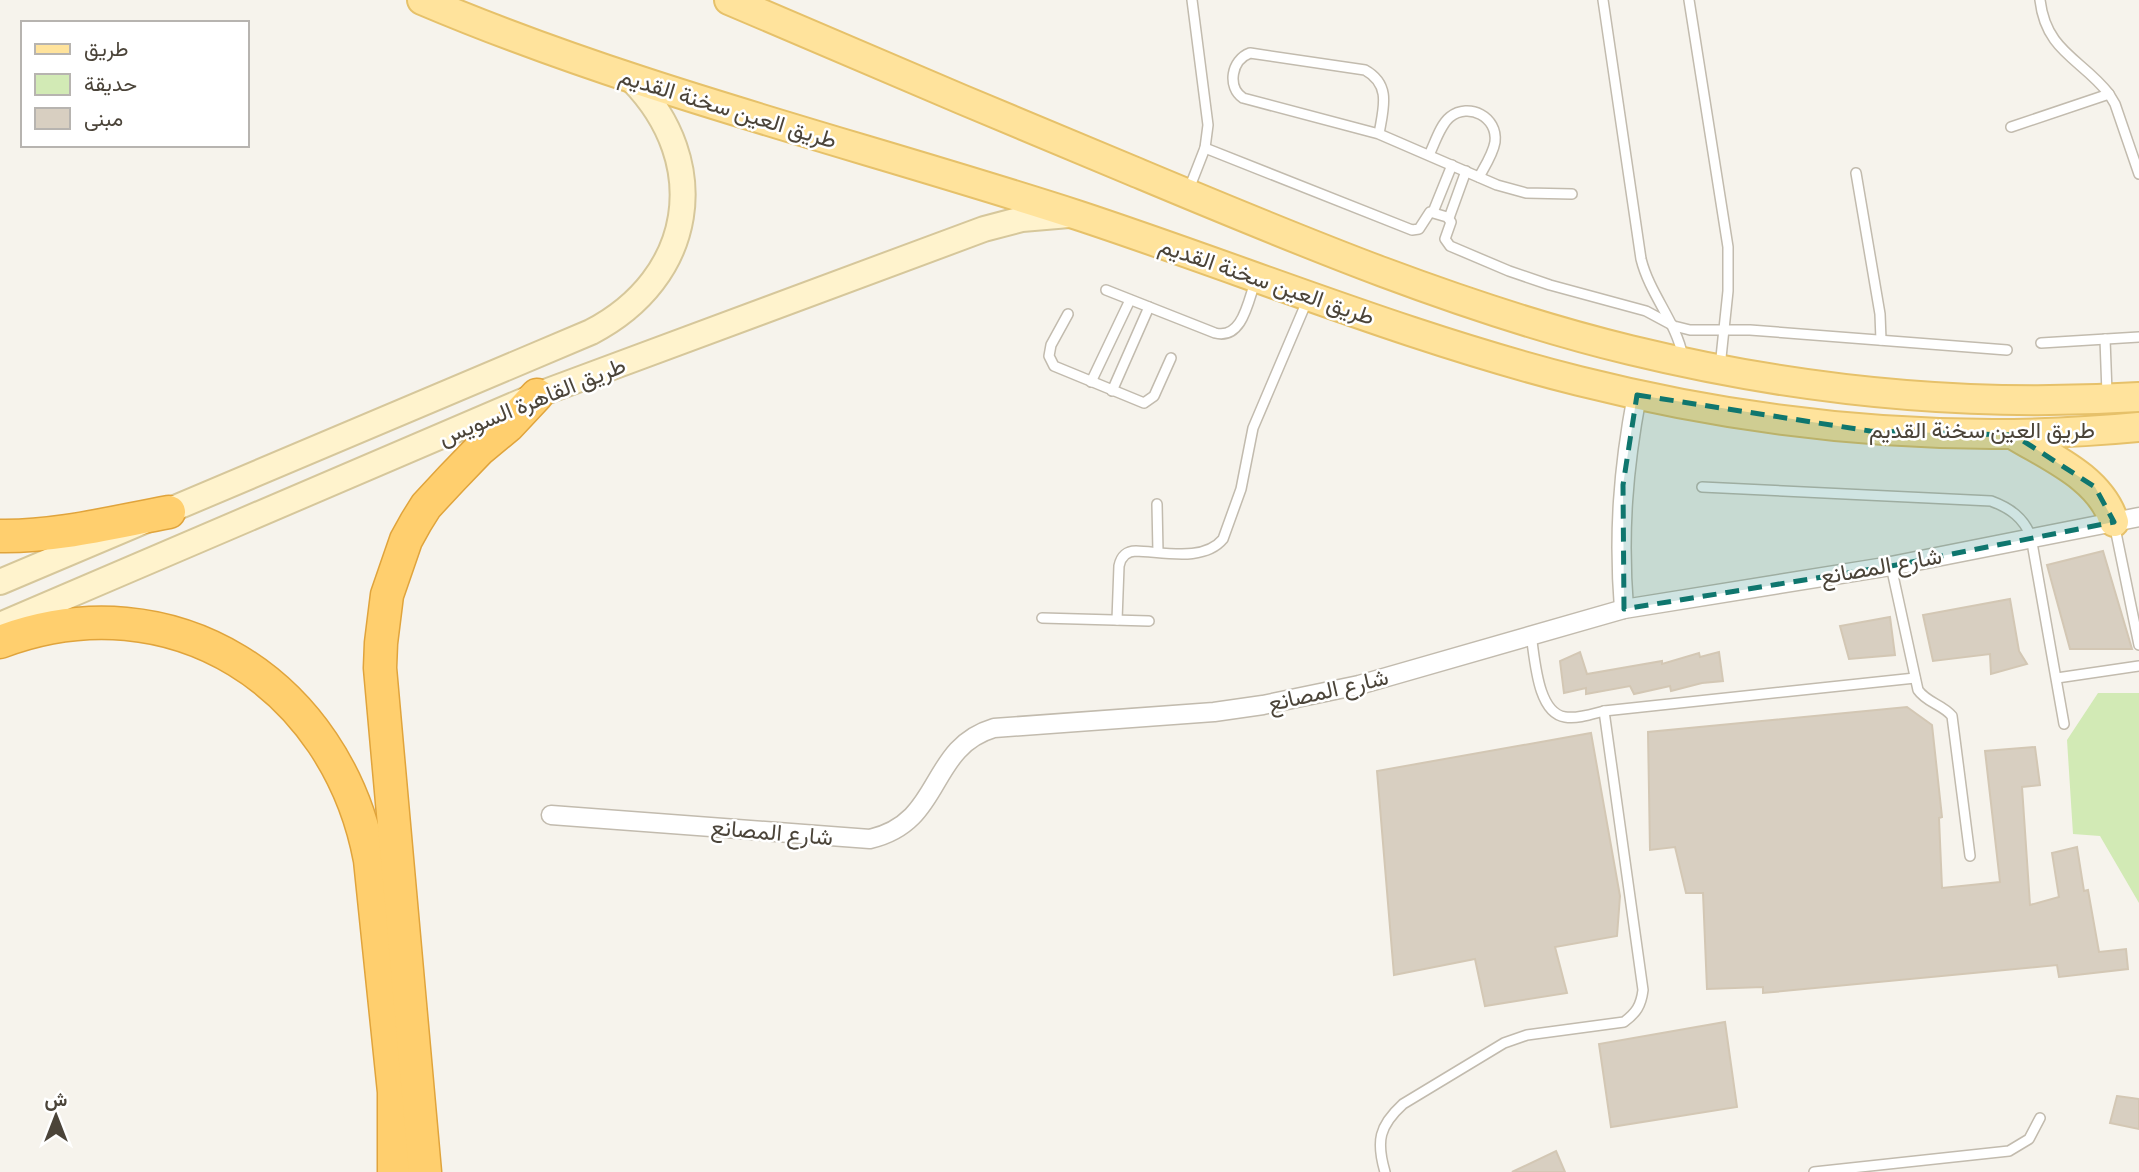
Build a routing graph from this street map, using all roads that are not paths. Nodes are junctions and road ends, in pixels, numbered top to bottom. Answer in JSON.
{"nodes":[{"id":1,"x":422,"y":0,"type":"edge"},
{"id":2,"x":729,"y":0,"type":"edge"},
{"id":3,"x":1192,"y":0,"type":"edge"},
{"id":4,"x":1603,"y":0,"type":"edge"},
{"id":5,"x":1689,"y":0,"type":"edge"},
{"id":6,"x":2040,"y":0,"type":"edge"},
{"id":7,"x":632,"y":80,"type":"junction"},
{"id":8,"x":2109,"y":94,"type":"junction"},
{"id":9,"x":2011,"y":127,"type":"dead end"},
{"id":10,"x":1379,"y":134,"type":"junction"},
{"id":11,"x":1205,"y":148,"type":"junction"},
{"id":12,"x":1429,"y":155,"type":"junction"},
{"id":13,"x":1452,"y":165,"type":"junction"},
{"id":14,"x":1466,"y":171,"type":"junction"},
{"id":15,"x":1856,"y":173,"type":"dead end"},
{"id":16,"x":2139,"y":174,"type":"edge"},
{"id":17,"x":1479,"y":177,"type":"junction"},
{"id":18,"x":1187,"y":194,"type":"junction"},
{"id":19,"x":1572,"y":194,"type":"dead end"},
{"id":20,"x":1433,"y":212,"type":"junction"},
{"id":21,"x":1076,"y":215,"type":"junction"},
{"id":22,"x":1449,"y":218,"type":"junction"},
{"id":23,"x":1257,"y":278,"type":"junction"},
{"id":24,"x":1106,"y":290,"type":"dead end"},
{"id":25,"x":1310,"y":296,"type":"junction"},
{"id":26,"x":1130,"y":300,"type":"junction"},
{"id":27,"x":1149,"y":307,"type":"junction"},
{"id":28,"x":1068,"y":314,"type":"dead end"},
{"id":29,"x":1674,"y":326,"type":"junction"},
{"id":30,"x":1724,"y":330,"type":"junction"},
{"id":31,"x":2139,"y":338,"type":"edge"},
{"id":32,"x":2105,"y":339,"type":"junction"},
{"id":33,"x":1881,"y":340,"type":"junction"},
{"id":34,"x":2041,"y":343,"type":"dead end"},
{"id":35,"x":2007,"y":351,"type":"dead end"},
{"id":36,"x":1171,"y":358,"type":"dead end"},
{"id":37,"x":1684,"y":362,"type":"junction"},
{"id":38,"x":1720,"y":369,"type":"junction"},
{"id":39,"x":1091,"y":382,"type":"junction"},
{"id":40,"x":1112,"y":391,"type":"junction"},
{"id":41,"x":1637,"y":395,"type":"junction"},
{"id":42,"x":537,"y":396,"type":"junction"},
{"id":43,"x":2139,"y":397,"type":"edge"},
{"id":44,"x":2108,"y":398,"type":"junction"},
{"id":45,"x":2139,"y":427,"type":"edge"},
{"id":46,"x":2014,"y":435,"type":"junction"},
{"id":47,"x":1702,"y":487,"type":"dead end"},
{"id":48,"x":1157,"y":504,"type":"dead end"},
{"id":49,"x":169,"y":512,"type":"junction"},
{"id":50,"x":2126,"y":519,"type":"edge"},
{"id":51,"x":0,"y":536,"type":"edge"},
{"id":52,"x":2031,"y":537,"type":"junction"},
{"id":53,"x":1158,"y":552,"type":"junction"},
{"id":54,"x":1891,"y":566,"type":"junction"},
{"id":55,"x":0,"y":582,"type":"edge"},
{"id":56,"x":1624,"y":609,"type":"junction"},
{"id":57,"x":1041,"y":618,"type":"dead end"},
{"id":58,"x":1117,"y":620,"type":"junction"},
{"id":59,"x":1149,"y":621,"type":"dead end"},
{"id":60,"x":0,"y":625,"type":"edge"},
{"id":61,"x":1531,"y":635,"type":"junction"},
{"id":62,"x":0,"y":642,"type":"edge"},
{"id":63,"x":2139,"y":645,"type":"edge"},
{"id":64,"x":2139,"y":666,"type":"edge"},
{"id":65,"x":1915,"y":678,"type":"junction"},
{"id":66,"x":2057,"y":678,"type":"junction"},
{"id":67,"x":1604,"y":711,"type":"junction"},
{"id":68,"x":2064,"y":724,"type":"dead end"},
{"id":69,"x":551,"y":815,"type":"dead end"},
{"id":70,"x":1970,"y":856,"type":"dead end"},
{"id":71,"x":2039,"y":1118,"type":"dead end"},
{"id":72,"x":394,"y":1172,"type":"edge"},
{"id":73,"x":425,"y":1172,"type":"edge"},
{"id":74,"x":1385,"y":1172,"type":"edge"},
{"id":75,"x":1814,"y":1172,"type":"edge"}],
"edges":[{"from":1,"to":7,"type":"main road","name":"طريق العين سخنة القديم"},
{"from":2,"to":18,"type":"main road","name":"طريق العين سخنة القديم"},
{"from":3,"to":11,"type":"lane"},
{"from":4,"to":29,"type":"lane"},
{"from":5,"to":30,"type":"lane"},
{"from":6,"to":8,"type":"lane"},
{"from":7,"to":21,"type":"main road","name":"طريق العين سخنة القديم"},
{"from":7,"to":49,"type":"main road","name":"طريق القاهرة السويس"},
{"from":8,"to":9,"type":"lane"},
{"from":8,"to":16,"type":"lane"},
{"from":10,"to":10,"type":"lane"},
{"from":10,"to":12,"type":"lane"},
{"from":11,"to":18,"type":"lane"},
{"from":11,"to":20,"type":"lane"},
{"from":12,"to":13,"type":"lane"},
{"from":12,"to":17,"type":"lane"},
{"from":13,"to":14,"type":"lane"},
{"from":13,"to":20,"type":"lane"},
{"from":14,"to":17,"type":"lane"},
{"from":14,"to":22,"type":"lane"},
{"from":15,"to":33,"type":"lane"},
{"from":17,"to":19,"type":"lane"},
{"from":18,"to":37,"type":"main road","name":"طريق العين سخنة القديم"},
{"from":20,"to":22,"type":"lane"},
{"from":21,"to":23,"type":"main road","name":"طريق العين سخنة القديم"},
{"from":21,"to":42,"type":"main road","name":"طريق القاهرة السويس"},
{"from":22,"to":29,"type":"lane"},
{"from":23,"to":25,"type":"main road","name":"طريق العين سخنة القديم"},
{"from":23,"to":27,"type":"lane"},
{"from":24,"to":26,"type":"lane"},
{"from":25,"to":41,"type":"main road","name":"طريق العين سخنة القديم"},
{"from":25,"to":53,"type":"lane"},
{"from":26,"to":27,"type":"lane"},
{"from":26,"to":39,"type":"lane"},
{"from":27,"to":40,"type":"lane"},
{"from":28,"to":39,"type":"lane"},
{"from":29,"to":30,"type":"lane"},
{"from":29,"to":37,"type":"lane"},
{"from":30,"to":33,"type":"lane"},
{"from":30,"to":38,"type":"lane"},
{"from":31,"to":32,"type":"lane"},
{"from":32,"to":34,"type":"lane"},
{"from":32,"to":44,"type":"lane"},
{"from":33,"to":35,"type":"lane"},
{"from":36,"to":40,"type":"lane"},
{"from":37,"to":38,"type":"main road","name":"طريق العين سخنة القديم"},
{"from":38,"to":44,"type":"main road","name":"طريق العين سخنة القديم"},
{"from":39,"to":40,"type":"lane"},
{"from":41,"to":46,"type":"main road","name":"طريق العين سخنة القديم"},
{"from":41,"to":56,"type":"street"},
{"from":42,"to":60,"type":"main road","name":"طريق القاهرة السويس"},
{"from":42,"to":73,"type":"highway"},
{"from":43,"to":44,"type":"main road","name":"طريق العين سخنة القديم"},
{"from":45,"to":46,"type":"main road","name":"طريق العين سخنة القديم"},
{"from":46,"to":50,"type":"main road"},
{"from":47,"to":52,"type":"lane"},
{"from":48,"to":53,"type":"lane"},
{"from":49,"to":51,"type":"highway"},
{"from":49,"to":55,"type":"main road","name":"طريق القاهرة السويس"},
{"from":50,"to":52,"type":"street","name":"شارع المصانع"},
{"from":50,"to":63,"type":"lane"},
{"from":52,"to":54,"type":"street","name":"شارع المصانع"},
{"from":52,"to":66,"type":"lane"},
{"from":53,"to":58,"type":"lane"},
{"from":54,"to":56,"type":"street","name":"شارع المصانع"},
{"from":54,"to":65,"type":"lane"},
{"from":56,"to":61,"type":"street","name":"شارع المصانع"},
{"from":57,"to":58,"type":"lane"},
{"from":58,"to":59,"type":"lane"},
{"from":61,"to":67,"type":"lane"},
{"from":61,"to":69,"type":"street","name":"شارع المصانع"},
{"from":62,"to":72,"type":"highway"},
{"from":64,"to":66,"type":"lane"},
{"from":65,"to":67,"type":"lane"},
{"from":65,"to":70,"type":"lane"},
{"from":66,"to":68,"type":"lane"},
{"from":67,"to":74,"type":"lane"},
{"from":71,"to":75,"type":"lane"}]}
